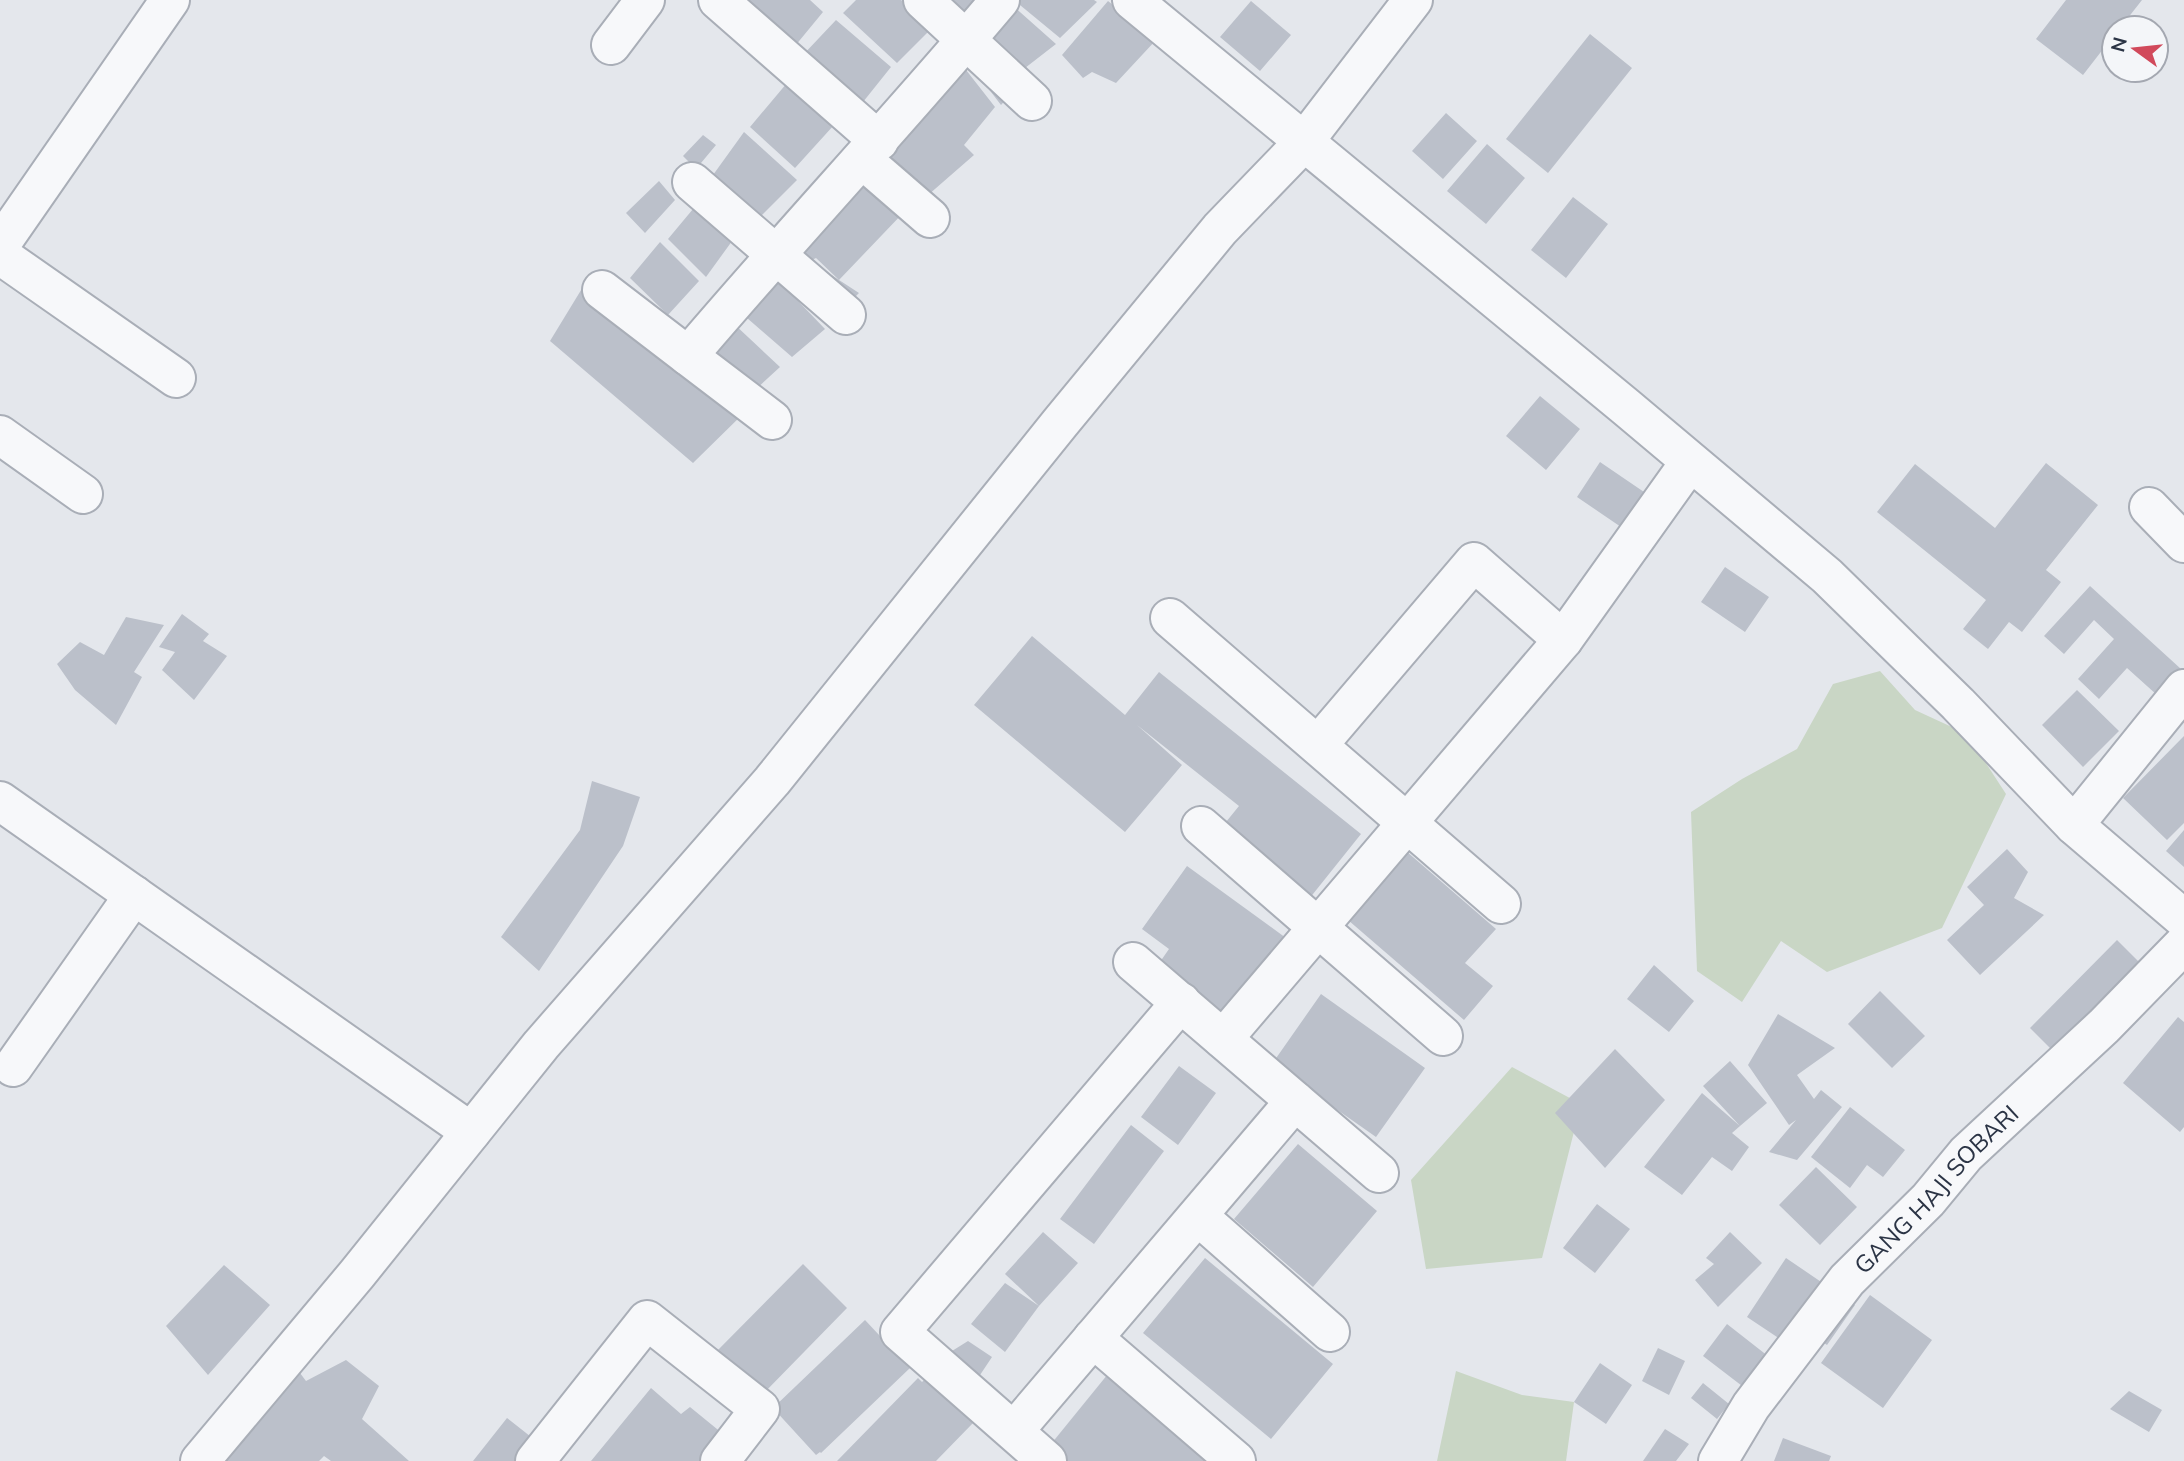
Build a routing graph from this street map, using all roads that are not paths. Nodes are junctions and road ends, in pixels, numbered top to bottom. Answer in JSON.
{"nodes":[{"id":1,"x":170,"y":0,"type":"edge"},
{"id":2,"x":645,"y":0,"type":"edge"},
{"id":3,"x":719,"y":0,"type":"edge"},
{"id":4,"x":923,"y":0,"type":"edge"},
{"id":5,"x":1000,"y":0,"type":"edge"},
{"id":6,"x":1132,"y":0,"type":"edge"},
{"id":7,"x":1413,"y":0,"type":"edge"},
{"id":8,"x":966,"y":40,"type":"junction"},
{"id":9,"x":611,"y":45,"type":"dead end"},
{"id":10,"x":1032,"y":102,"type":"dead end"},
{"id":11,"x":1303,"y":143,"type":"junction"},
{"id":12,"x":871,"y":150,"type":"junction"},
{"id":13,"x":692,"y":182,"type":"dead end"},
{"id":14,"x":930,"y":218,"type":"dead end"},
{"id":15,"x":0,"y":245,"type":"edge"},
{"id":16,"x":775,"y":253,"type":"junction"},
{"id":17,"x":0,"y":255,"type":"edge"},
{"id":18,"x":603,"y":290,"type":"dead end"},
{"id":19,"x":846,"y":315,"type":"dead end"},
{"id":20,"x":688,"y":356,"type":"junction"},
{"id":21,"x":176,"y":378,"type":"dead end"},
{"id":22,"x":772,"y":421,"type":"dead end"},
{"id":23,"x":0,"y":435,"type":"edge"},
{"id":24,"x":1690,"y":461,"type":"junction"},
{"id":25,"x":83,"y":494,"type":"dead end"},
{"id":26,"x":2149,"y":507,"type":"dead end"},
{"id":27,"x":2184,"y":543,"type":"edge"},
{"id":28,"x":1170,"y":618,"type":"dead end"},
{"id":29,"x":1563,"y":640,"type":"junction"},
{"id":30,"x":2184,"y":689,"type":"edge"},
{"id":31,"x":1318,"y":745,"type":"junction"},
{"id":32,"x":0,"y":801,"type":"edge"},
{"id":33,"x":1408,"y":823,"type":"junction"},
{"id":34,"x":2074,"y":825,"type":"junction"},
{"id":35,"x":1201,"y":827,"type":"dead end"},
{"id":36,"x":134,"y":895,"type":"junction"},
{"id":37,"x":1501,"y":904,"type":"dead end"},
{"id":38,"x":2184,"y":919,"type":"edge"},
{"id":39,"x":1318,"y":928,"type":"junction"},
{"id":40,"x":2184,"y":944,"type":"edge"},
{"id":41,"x":1133,"y":962,"type":"dead end"},
{"id":42,"x":1181,"y":1002,"type":"junction"},
{"id":43,"x":1443,"y":1036,"type":"dead end"},
{"id":44,"x":1223,"y":1039,"type":"junction"},
{"id":45,"x":13,"y":1068,"type":"dead end"},
{"id":46,"x":1295,"y":1101,"type":"junction"},
{"id":47,"x":471,"y":1132,"type":"junction"},
{"id":48,"x":1379,"y":1173,"type":"dead end"},
{"id":49,"x":1198,"y":1216,"type":"junction"},
{"id":50,"x":1330,"y":1332,"type":"dead end"},
{"id":51,"x":1093,"y":1338,"type":"junction"},
{"id":52,"x":1014,"y":1431,"type":"junction"},
{"id":53,"x":1232,"y":1460,"type":"edge"},
{"id":54,"x":200,"y":1461,"type":"edge"},
{"id":55,"x":536,"y":1461,"type":"edge"},
{"id":56,"x":720,"y":1461,"type":"edge"},
{"id":57,"x":1047,"y":1461,"type":"edge"},
{"id":58,"x":1718,"y":1461,"type":"edge"}],
"edges":[{"from":1,"to":15,"type":"street"},
{"from":2,"to":9,"type":"street"},
{"from":3,"to":12,"type":"street"},
{"from":4,"to":8,"type":"street"},
{"from":5,"to":8,"type":"street"},
{"from":6,"to":11,"type":"street"},
{"from":7,"to":11,"type":"street"},
{"from":8,"to":10,"type":"street"},
{"from":8,"to":12,"type":"street"},
{"from":11,"to":24,"type":"street"},
{"from":11,"to":47,"type":"street"},
{"from":12,"to":14,"type":"street"},
{"from":12,"to":16,"type":"street"},
{"from":13,"to":16,"type":"street"},
{"from":16,"to":19,"type":"street"},
{"from":16,"to":20,"type":"street"},
{"from":17,"to":21,"type":"street"},
{"from":18,"to":20,"type":"street"},
{"from":20,"to":22,"type":"street"},
{"from":23,"to":25,"type":"street"},
{"from":24,"to":29,"type":"street"},
{"from":24,"to":34,"type":"street"},
{"from":26,"to":27,"type":"street"},
{"from":28,"to":31,"type":"street"},
{"from":29,"to":31,"type":"street"},
{"from":29,"to":33,"type":"street"},
{"from":30,"to":34,"type":"street"},
{"from":31,"to":33,"type":"street"},
{"from":32,"to":36,"type":"street"},
{"from":33,"to":37,"type":"street"},
{"from":33,"to":39,"type":"street"},
{"from":34,"to":38,"type":"street"},
{"from":35,"to":39,"type":"street"},
{"from":36,"to":45,"type":"street"},
{"from":36,"to":47,"type":"street"},
{"from":39,"to":43,"type":"street"},
{"from":39,"to":44,"type":"street"},
{"from":40,"to":58,"type":"street","name":"GANG HAJI SOBARI"},
{"from":41,"to":42,"type":"street"},
{"from":42,"to":44,"type":"street"},
{"from":42,"to":52,"type":"street"},
{"from":44,"to":46,"type":"street"},
{"from":46,"to":48,"type":"street"},
{"from":46,"to":49,"type":"street"},
{"from":47,"to":54,"type":"street"},
{"from":49,"to":50,"type":"street"},
{"from":49,"to":51,"type":"street"},
{"from":51,"to":52,"type":"street"},
{"from":51,"to":53,"type":"street"},
{"from":52,"to":57,"type":"street"},
{"from":55,"to":56,"type":"street"}]}
